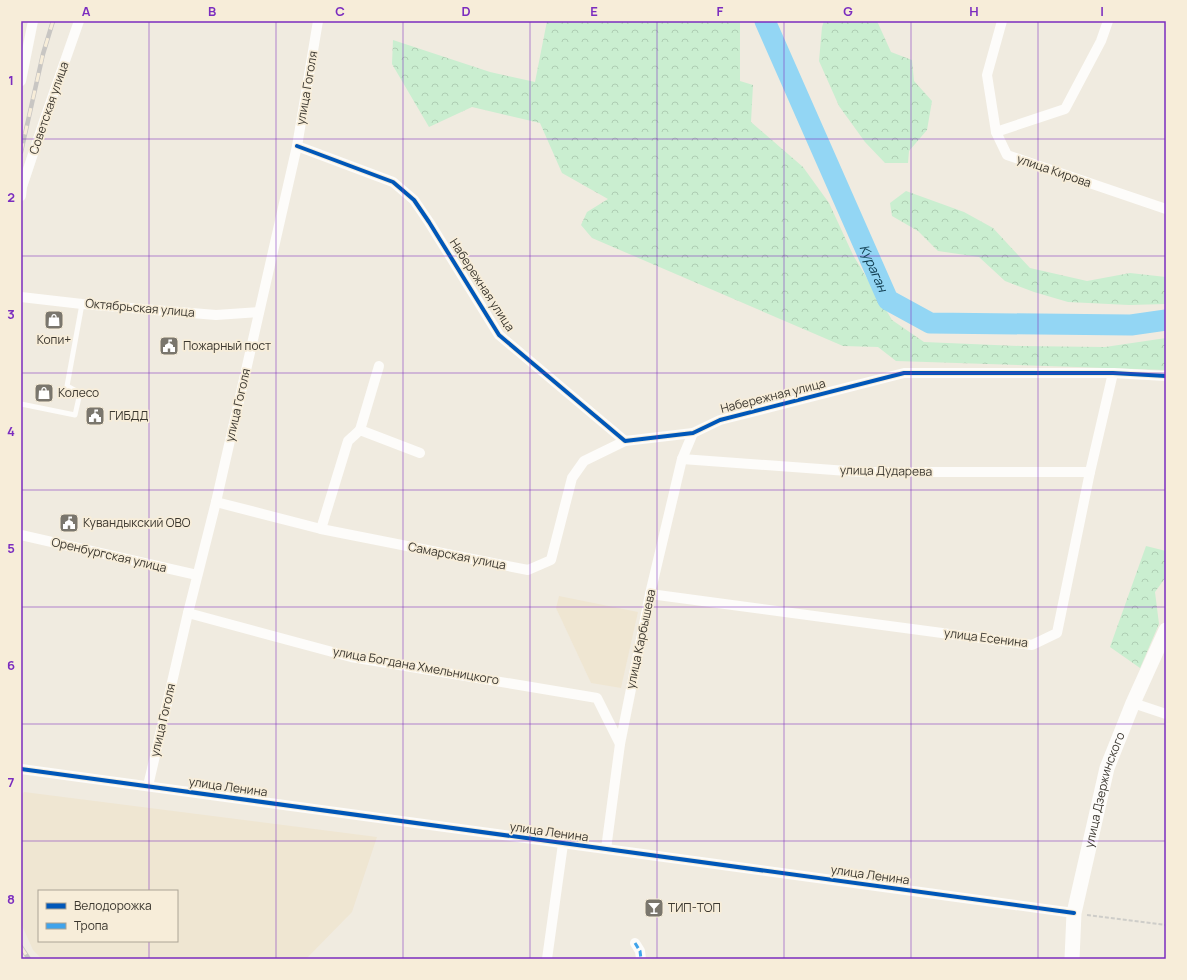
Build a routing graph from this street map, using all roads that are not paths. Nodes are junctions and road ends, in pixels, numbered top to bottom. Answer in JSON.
{"nodes":[{"id":1,"x":33,"y":21,"type":"edge"},
{"id":2,"x":79,"y":21,"type":"edge"},
{"id":3,"x":318,"y":21,"type":"edge"},
{"id":4,"x":1002,"y":21,"type":"edge"},
{"id":5,"x":1108,"y":21,"type":"edge"},
{"id":6,"x":22,"y":65,"type":"edge"},
{"id":7,"x":21,"y":81,"type":"edge"},
{"id":8,"x":996,"y":132,"type":"junction"},
{"id":9,"x":297,"y":146,"type":"junction"},
{"id":10,"x":21,"y":196,"type":"edge"},
{"id":11,"x":1166,"y":209,"type":"edge"},
{"id":12,"x":21,"y":297,"type":"edge"},
{"id":13,"x":82,"y":304,"type":"junction"},
{"id":14,"x":259,"y":312,"type":"junction"},
{"id":15,"x":378,"y":366,"type":"dead end"},
{"id":16,"x":1113,"y":373,"type":"junction"},
{"id":17,"x":1166,"y":376,"type":"edge"},
{"id":18,"x":21,"y":404,"type":"edge"},
{"id":19,"x":360,"y":430,"type":"junction"},
{"id":20,"x":693,"y":433,"type":"junction"},
{"id":21,"x":625,"y":441,"type":"junction"},
{"id":22,"x":420,"y":453,"type":"dead end"},
{"id":23,"x":682,"y":459,"type":"junction"},
{"id":24,"x":1090,"y":472,"type":"junction"},
{"id":25,"x":216,"y":502,"type":"junction"},
{"id":26,"x":321,"y":529,"type":"junction"},
{"id":27,"x":21,"y":535,"type":"edge"},
{"id":28,"x":197,"y":575,"type":"junction"},
{"id":29,"x":650,"y":594,"type":"junction"},
{"id":30,"x":188,"y":612,"type":"junction"},
{"id":31,"x":1166,"y":630,"type":"edge"},
{"id":32,"x":1133,"y":703,"type":"junction"},
{"id":33,"x":1166,"y":714,"type":"edge"},
{"id":34,"x":620,"y":744,"type":"junction"},
{"id":35,"x":21,"y":769,"type":"edge"},
{"id":36,"x":148,"y":786,"type":"junction"},
{"id":37,"x":563,"y":844,"type":"junction"},
{"id":38,"x":606,"y":849,"type":"junction"},
{"id":39,"x":1074,"y":913,"type":"junction"},
{"id":40,"x":635,"y":944,"type":"dead end"},
{"id":41,"x":547,"y":959,"type":"edge"},
{"id":42,"x":641,"y":959,"type":"edge"},
{"id":43,"x":1072,"y":959,"type":"edge"}],
"edges":[{"from":1,"to":6,"type":"street"},
{"from":2,"to":10,"type":"street","name":"Советская улица"},
{"from":3,"to":9,"type":"street","name":"улица Гоголя"},
{"from":4,"to":8,"type":"street","name":"улица Кирова"},
{"from":5,"to":8,"type":"street"},
{"from":6,"to":7,"type":"street"},
{"from":8,"to":11,"type":"street","name":"улица Кирова"},
{"from":9,"to":14,"type":"street","name":"улица Гоголя"},
{"from":9,"to":21,"type":"street","name":"Набережная улица"},
{"from":12,"to":13,"type":"street","name":"Октябрьская улица"},
{"from":13,"to":14,"type":"street","name":"Октябрьская улица"},
{"from":13,"to":18,"type":"lane"},
{"from":14,"to":25,"type":"street","name":"улица Гоголя"},
{"from":15,"to":19,"type":"street"},
{"from":16,"to":17,"type":"street","name":"Набережная улица"},
{"from":16,"to":20,"type":"street","name":"Набережная улица"},
{"from":16,"to":24,"type":"street","name":"улица Есенина"},
{"from":19,"to":22,"type":"street"},
{"from":19,"to":26,"type":"street"},
{"from":20,"to":21,"type":"street","name":"Набережная улица"},
{"from":20,"to":23,"type":"street","name":"улица Карбышева"},
{"from":21,"to":26,"type":"street","name":"Самарская улица"},
{"from":23,"to":24,"type":"street","name":"улица Дударева"},
{"from":23,"to":29,"type":"street","name":"улица Карбышева"},
{"from":24,"to":29,"type":"street","name":"улица Есенина"},
{"from":25,"to":26,"type":"street","name":"Самарская улица"},
{"from":25,"to":28,"type":"street","name":"улица Гоголя"},
{"from":27,"to":28,"type":"street","name":"Оренбургская улица"},
{"from":28,"to":30,"type":"street","name":"улица Гоголя"},
{"from":29,"to":34,"type":"street","name":"улица Карбышева"},
{"from":30,"to":34,"type":"street","name":"улица Богдана Хмельницкого"},
{"from":30,"to":36,"type":"street","name":"улица Гоголя"},
{"from":31,"to":32,"type":"street","name":"улица Дзержинского"},
{"from":32,"to":33,"type":"street"},
{"from":32,"to":39,"type":"street","name":"улица Дзержинского"},
{"from":34,"to":38,"type":"street","name":"улица Карбышева"},
{"from":35,"to":36,"type":"street","name":"улица Ленина"},
{"from":36,"to":37,"type":"street","name":"улица Ленина"},
{"from":37,"to":38,"type":"street","name":"улица Ленина"},
{"from":37,"to":41,"type":"street"},
{"from":38,"to":39,"type":"street","name":"улица Ленина"},
{"from":39,"to":43,"type":"street","name":"улица Дзержинского"},
{"from":40,"to":42,"type":"street"}]}
